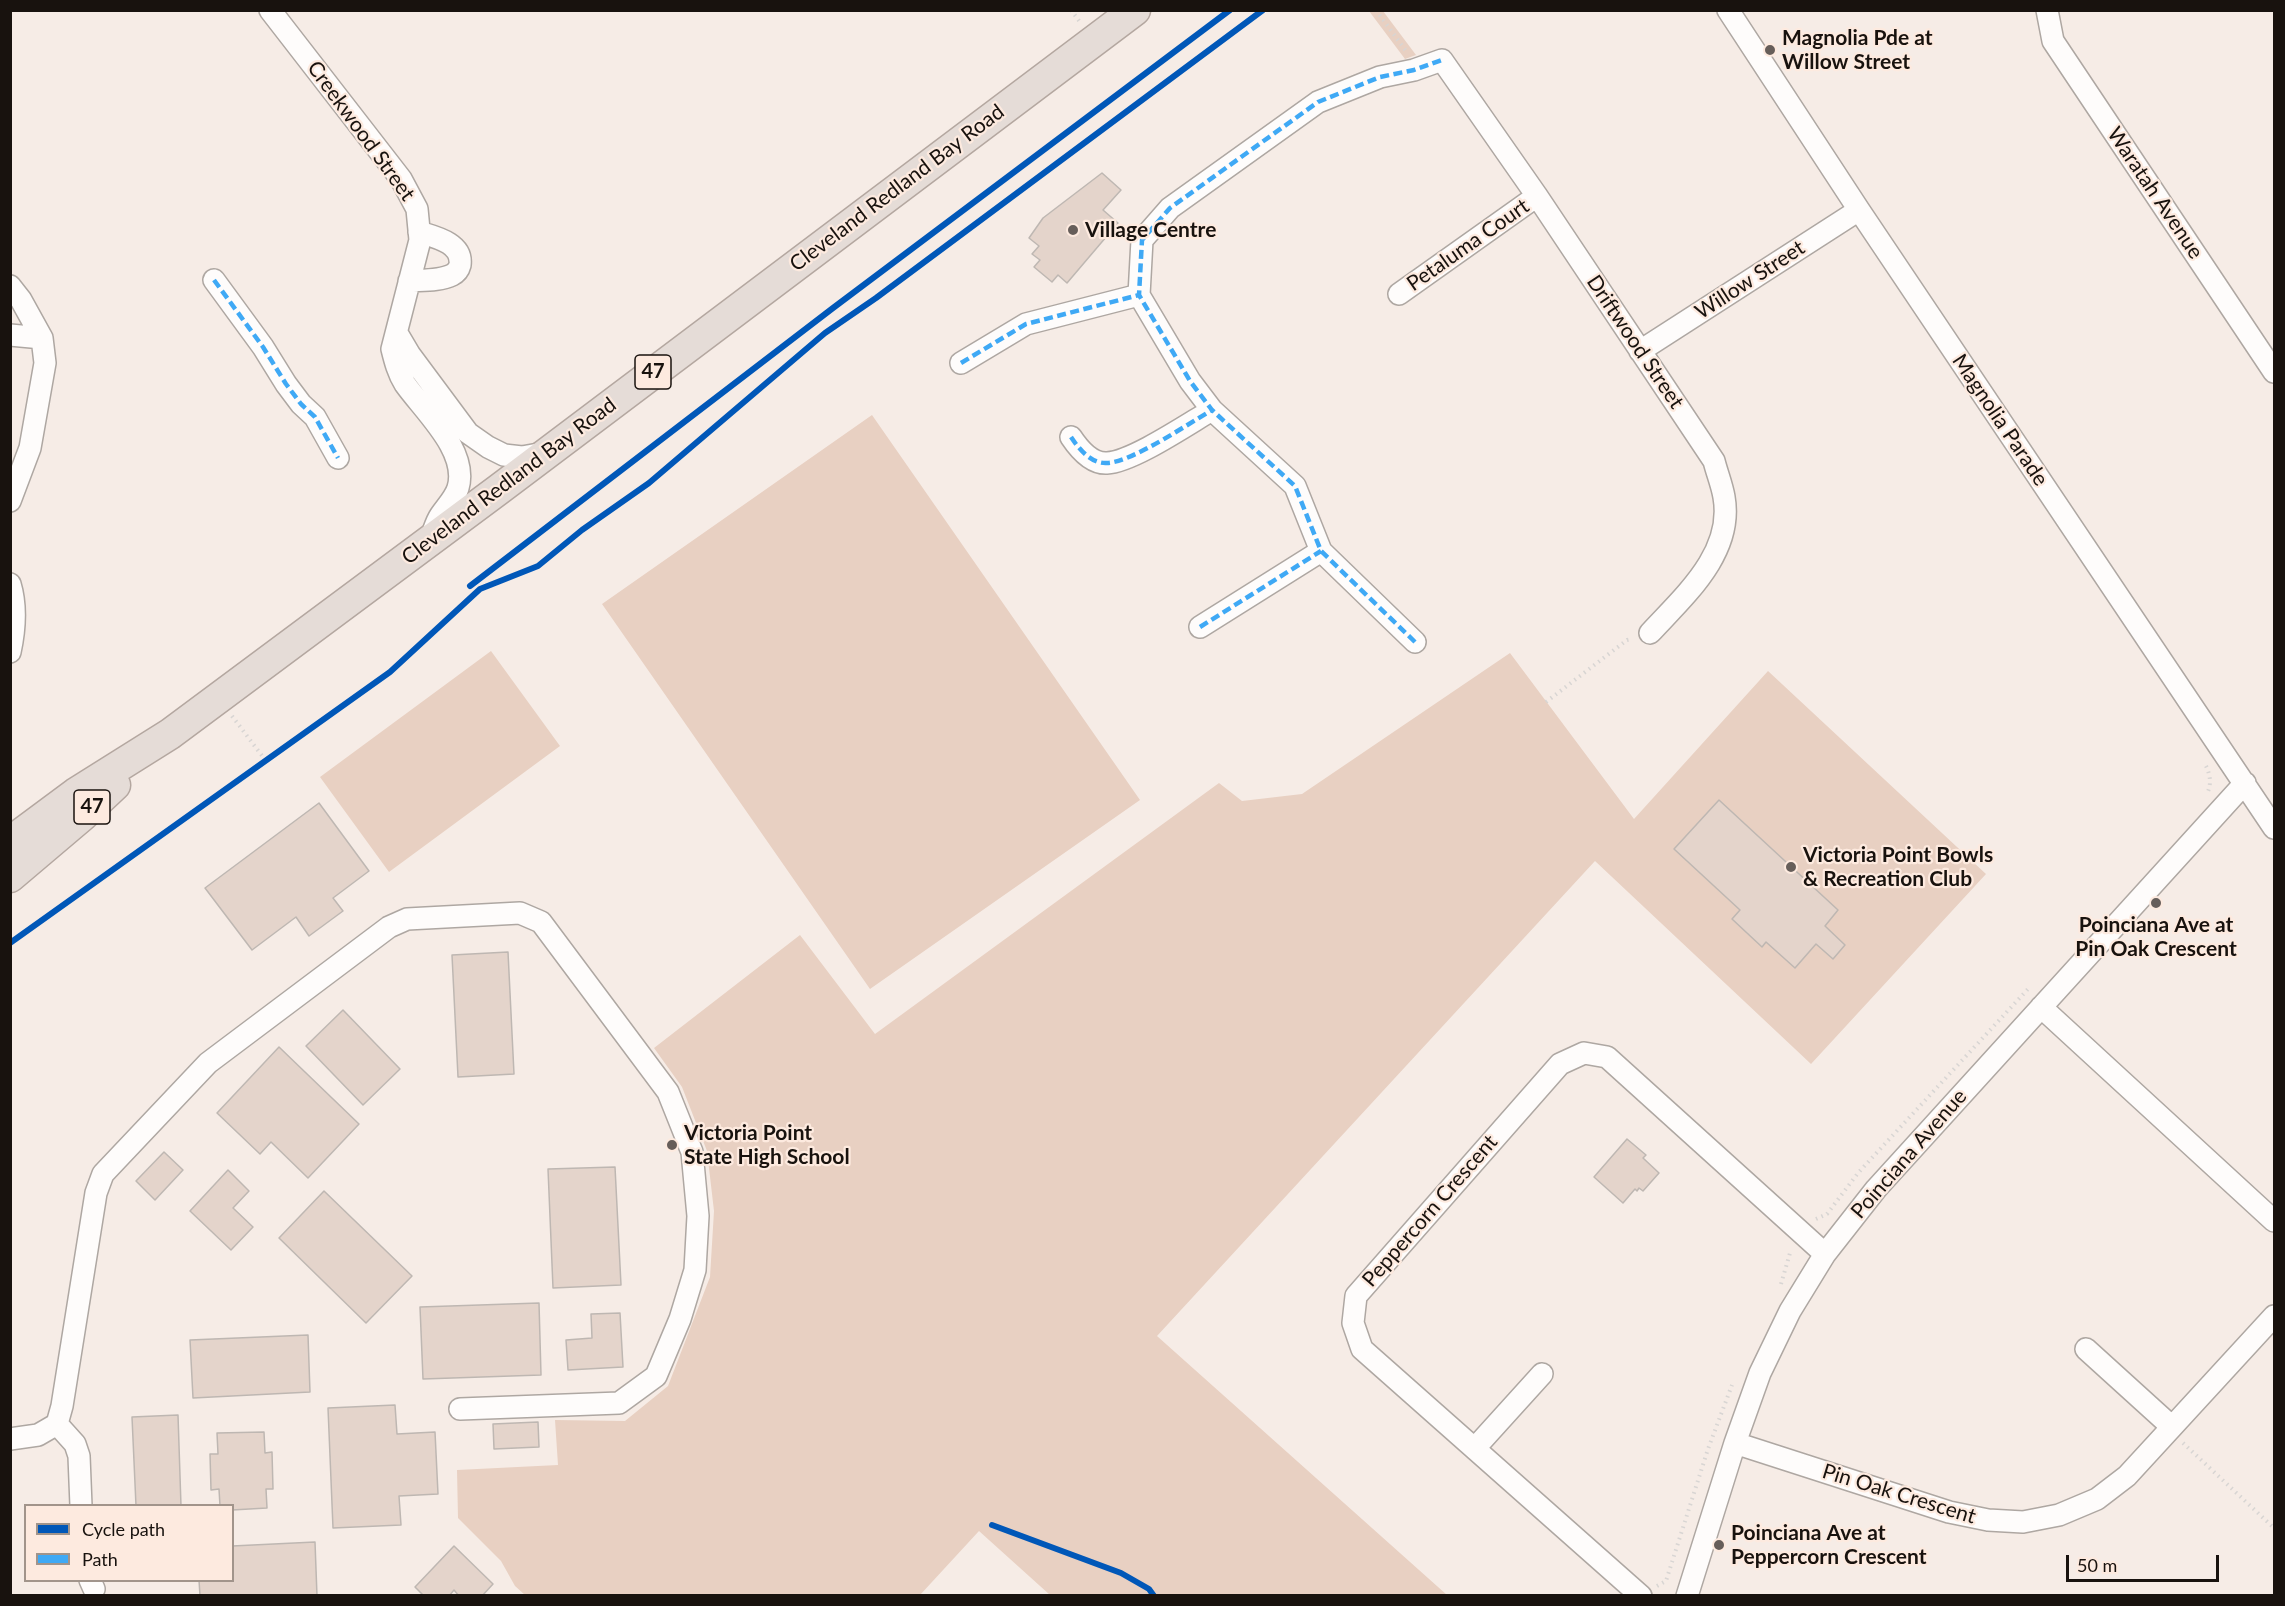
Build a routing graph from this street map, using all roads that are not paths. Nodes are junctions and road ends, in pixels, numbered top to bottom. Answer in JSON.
{"nodes":[{"id":1,"x":270,"y":10,"type":"edge"},
{"id":2,"x":1135,"y":10,"type":"edge"},
{"id":3,"x":1728,"y":10,"type":"edge"},
{"id":4,"x":2047,"y":10,"type":"edge"},
{"id":5,"x":1537,"y":196,"type":"junction"},
{"id":6,"x":1859,"y":210,"type":"junction"},
{"id":7,"x":419,"y":232,"type":"junction"},
{"id":8,"x":214,"y":280,"type":"dead end"},
{"id":9,"x":409,"y":281,"type":"junction"},
{"id":10,"x":10,"y":286,"type":"edge"},
{"id":11,"x":1399,"y":294,"type":"dead end"},
{"id":12,"x":1139,"y":295,"type":"junction"},
{"id":13,"x":397,"y":333,"type":"junction"},
{"id":14,"x":10,"y":335,"type":"edge"},
{"id":15,"x":42,"y":338,"type":"junction"},
{"id":16,"x":1640,"y":351,"type":"junction"},
{"id":17,"x":961,"y":363,"type":"dead end"},
{"id":18,"x":2274,"y":372,"type":"edge"},
{"id":19,"x":1212,"y":411,"type":"junction"},
{"id":20,"x":1071,"y":437,"type":"dead end"},
{"id":21,"x":547,"y":453,"type":"junction"},
{"id":22,"x":338,"y":458,"type":"dead end"},
{"id":23,"x":10,"y":501,"type":"edge"},
{"id":24,"x":430,"y":541,"type":"junction"},
{"id":25,"x":1321,"y":551,"type":"junction"},
{"id":26,"x":10,"y":584,"type":"edge"},
{"id":27,"x":1200,"y":627,"type":"dead end"},
{"id":28,"x":1650,"y":633,"type":"road end"},
{"id":29,"x":1415,"y":642,"type":"dead end"},
{"id":30,"x":10,"y":652,"type":"edge"},
{"id":31,"x":170,"y":734,"type":"junction"},
{"id":32,"x":2245,"y":783,"type":"junction"},
{"id":33,"x":2274,"y":828,"type":"edge"},
{"id":34,"x":10,"y":842,"type":"edge"},
{"id":35,"x":10,"y":877,"type":"edge"},
{"id":36,"x":2041,"y":1007,"type":"junction"},
{"id":37,"x":2274,"y":1221,"type":"edge"},
{"id":38,"x":1825,"y":1254,"type":"junction"},
{"id":39,"x":2274,"y":1316,"type":"edge"},
{"id":40,"x":2086,"y":1349,"type":"dead end"},
{"id":41,"x":1542,"y":1374,"type":"dead end"},
{"id":42,"x":460,"y":1409,"type":"dead end"},
{"id":43,"x":57,"y":1424,"type":"junction"},
{"id":44,"x":2170,"y":1429,"type":"junction"},
{"id":45,"x":10,"y":1439,"type":"edge"},
{"id":46,"x":1734,"y":1443,"type":"junction"},
{"id":47,"x":1475,"y":1448,"type":"junction"},
{"id":48,"x":81,"y":1504,"type":"edge"},
{"id":49,"x":1641,"y":1596,"type":"edge"},
{"id":50,"x":1687,"y":1596,"type":"edge"}],
"edges":[{"from":1,"to":7,"type":"street","name":"Creekwood Street"},
{"from":2,"to":21,"type":"highway","name":"Cleveland Redland Bay Road","number":"47"},
{"from":3,"to":6,"type":"street","name":"Magnolia Parade"},
{"from":4,"to":18,"type":"street","name":"Waratah Avenue"},
{"from":5,"to":11,"type":"street","name":"Petaluma Court"},
{"from":5,"to":12,"type":"street","name":"Driftwood Street"},
{"from":5,"to":16,"type":"street","name":"Driftwood Street"},
{"from":6,"to":16,"type":"street","name":"Willow Street"},
{"from":6,"to":32,"type":"street","name":"Magnolia Parade"},
{"from":7,"to":9,"type":"street","name":"Creekwood Street"},
{"from":7,"to":9,"type":"street"},
{"from":8,"to":22,"type":"street"},
{"from":9,"to":13,"type":"street","name":"Creekwood Street"},
{"from":10,"to":15,"type":"street"},
{"from":12,"to":17,"type":"street"},
{"from":12,"to":19,"type":"street"},
{"from":13,"to":21,"type":"street"},
{"from":13,"to":24,"type":"street","name":"Creekwood Street"},
{"from":14,"to":15,"type":"street"},
{"from":15,"to":23,"type":"street"},
{"from":16,"to":28,"type":"street","name":"Driftwood Street"},
{"from":19,"to":20,"type":"street"},
{"from":19,"to":25,"type":"street"},
{"from":21,"to":24,"type":"highway","name":"Cleveland Redland Bay Road","number":"47"},
{"from":24,"to":31,"type":"highway","name":"Cleveland Redland Bay Road","number":"47"},
{"from":25,"to":27,"type":"street"},
{"from":25,"to":29,"type":"street"},
{"from":26,"to":30,"type":"street"},
{"from":31,"to":34,"type":"highway","name":"Cleveland Redland Bay Road","number":"47"},
{"from":31,"to":35,"type":"highway","name":"Cleveland Redland Bay Road","number":"47"},
{"from":32,"to":33,"type":"street","name":"Magnolia Parade"},
{"from":32,"to":36,"type":"street","name":"Poinciana Avenue"},
{"from":36,"to":37,"type":"street"},
{"from":36,"to":38,"type":"street","name":"Poinciana Avenue"},
{"from":38,"to":46,"type":"street","name":"Poinciana Avenue"},
{"from":38,"to":47,"type":"street","name":"Peppercorn Crescent"},
{"from":39,"to":44,"type":"street","name":"Pin Oak Crescent"},
{"from":40,"to":44,"type":"street"},
{"from":41,"to":47,"type":"street"},
{"from":42,"to":43,"type":"street"},
{"from":43,"to":45,"type":"street"},
{"from":43,"to":48,"type":"street"},
{"from":44,"to":46,"type":"street","name":"Pin Oak Crescent"},
{"from":46,"to":50,"type":"street","name":"Poinciana Avenue"},
{"from":47,"to":49,"type":"street","name":"Peppercorn Crescent"}]}
